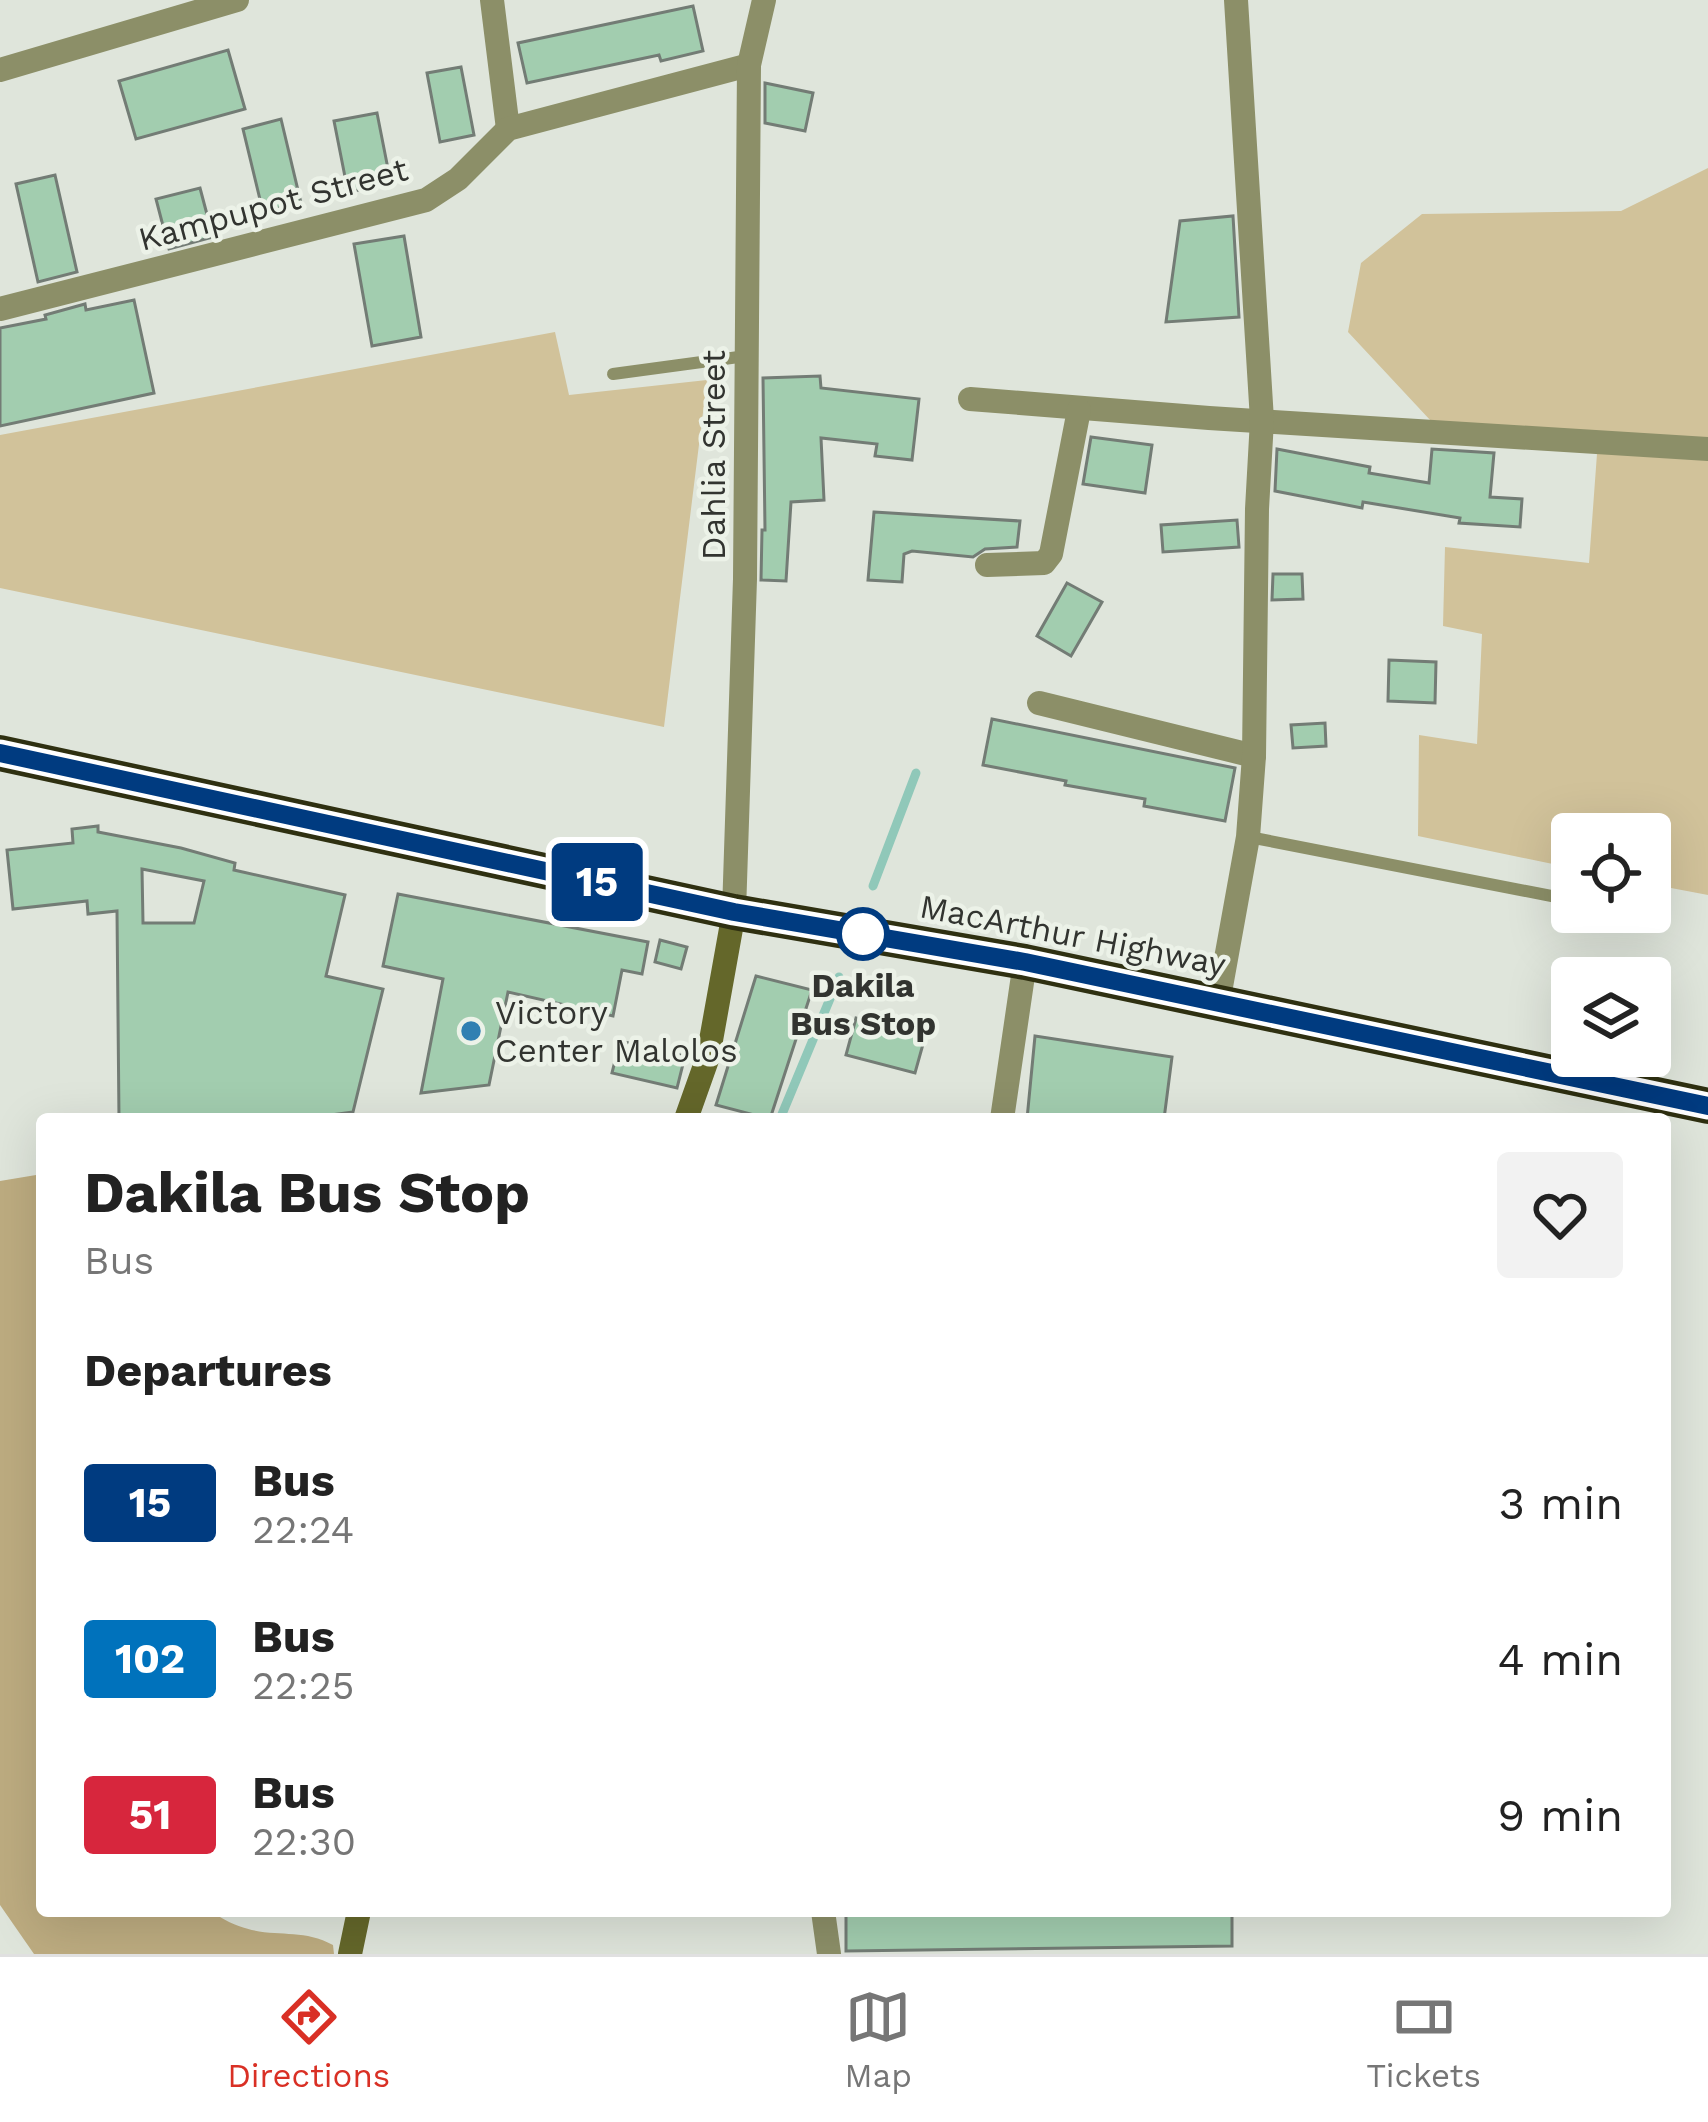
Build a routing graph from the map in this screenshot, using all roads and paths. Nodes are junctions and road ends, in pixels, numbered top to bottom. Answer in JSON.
{"nodes":[{"id":1,"x":237,"y":0,"type":"edge"},
{"id":2,"x":492,"y":0,"type":"edge"},
{"id":3,"x":764,"y":0,"type":"edge"},
{"id":4,"x":1236,"y":0,"type":"edge"},
{"id":5,"x":749,"y":65,"type":"junction"},
{"id":6,"x":0,"y":70,"type":"edge"},
{"id":7,"x":508,"y":129,"type":"junction"},
{"id":8,"x":0,"y":309,"type":"edge"},
{"id":9,"x":746,"y":356,"type":"junction"},
{"id":10,"x":613,"y":374,"type":"dead end"},
{"id":11,"x":970,"y":400,"type":"dead end"},
{"id":12,"x":1079,"y":410,"type":"junction"},
{"id":13,"x":1262,"y":420,"type":"junction"},
{"id":14,"x":1708,"y":448,"type":"edge"},
{"id":15,"x":987,"y":565,"type":"dead end"},
{"id":16,"x":1039,"y":704,"type":"dead end"},
{"id":17,"x":0,"y":753,"type":"edge"},
{"id":18,"x":1254,"y":756,"type":"junction"},
{"id":19,"x":1248,"y":837,"type":"junction"},
{"id":20,"x":1551,"y":897,"type":"edge"},
{"id":21,"x":734,"y":912,"type":"junction"},
{"id":22,"x":1025,"y":962,"type":"junction"},
{"id":23,"x":1218,"y":1003,"type":"junction"},
{"id":24,"x":1708,"y":1106,"type":"edge"},
{"id":25,"x":688,"y":1113,"type":"edge"},
{"id":26,"x":1003,"y":1113,"type":"edge"},
{"id":27,"x":358,"y":1917,"type":"edge"},
{"id":28,"x":824,"y":1917,"type":"edge"},
{"id":29,"x":350,"y":1954,"type":"edge"},
{"id":30,"x":829,"y":1954,"type":"edge"}],
"edges":[{"from":1,"to":6,"type":"street"},
{"from":2,"to":7,"type":"street"},
{"from":3,"to":5,"type":"street","name":"Dahlia Street"},
{"from":4,"to":13,"type":"street"},
{"from":5,"to":7,"type":"street"},
{"from":5,"to":9,"type":"street","name":"Dahlia Street"},
{"from":7,"to":8,"type":"street","name":"Kampupot Street"},
{"from":9,"to":10,"type":"lane"},
{"from":9,"to":21,"type":"street","name":"Dahlia Street"},
{"from":11,"to":12,"type":"street"},
{"from":12,"to":13,"type":"street"},
{"from":12,"to":15,"type":"street"},
{"from":13,"to":14,"type":"street"},
{"from":13,"to":18,"type":"street"},
{"from":16,"to":18,"type":"street"},
{"from":17,"to":21,"type":"highway","name":"MacArthur Highway"},
{"from":18,"to":19,"type":"street"},
{"from":19,"to":20,"type":"lane"},
{"from":19,"to":23,"type":"street"},
{"from":21,"to":22,"type":"highway","name":"MacArthur Highway"},
{"from":21,"to":25,"type":"street"},
{"from":22,"to":23,"type":"highway","name":"MacArthur Highway"},
{"from":22,"to":26,"type":"street"},
{"from":23,"to":24,"type":"highway","name":"MacArthur Highway"},
{"from":27,"to":29,"type":"street"},
{"from":28,"to":30,"type":"street"}]}
